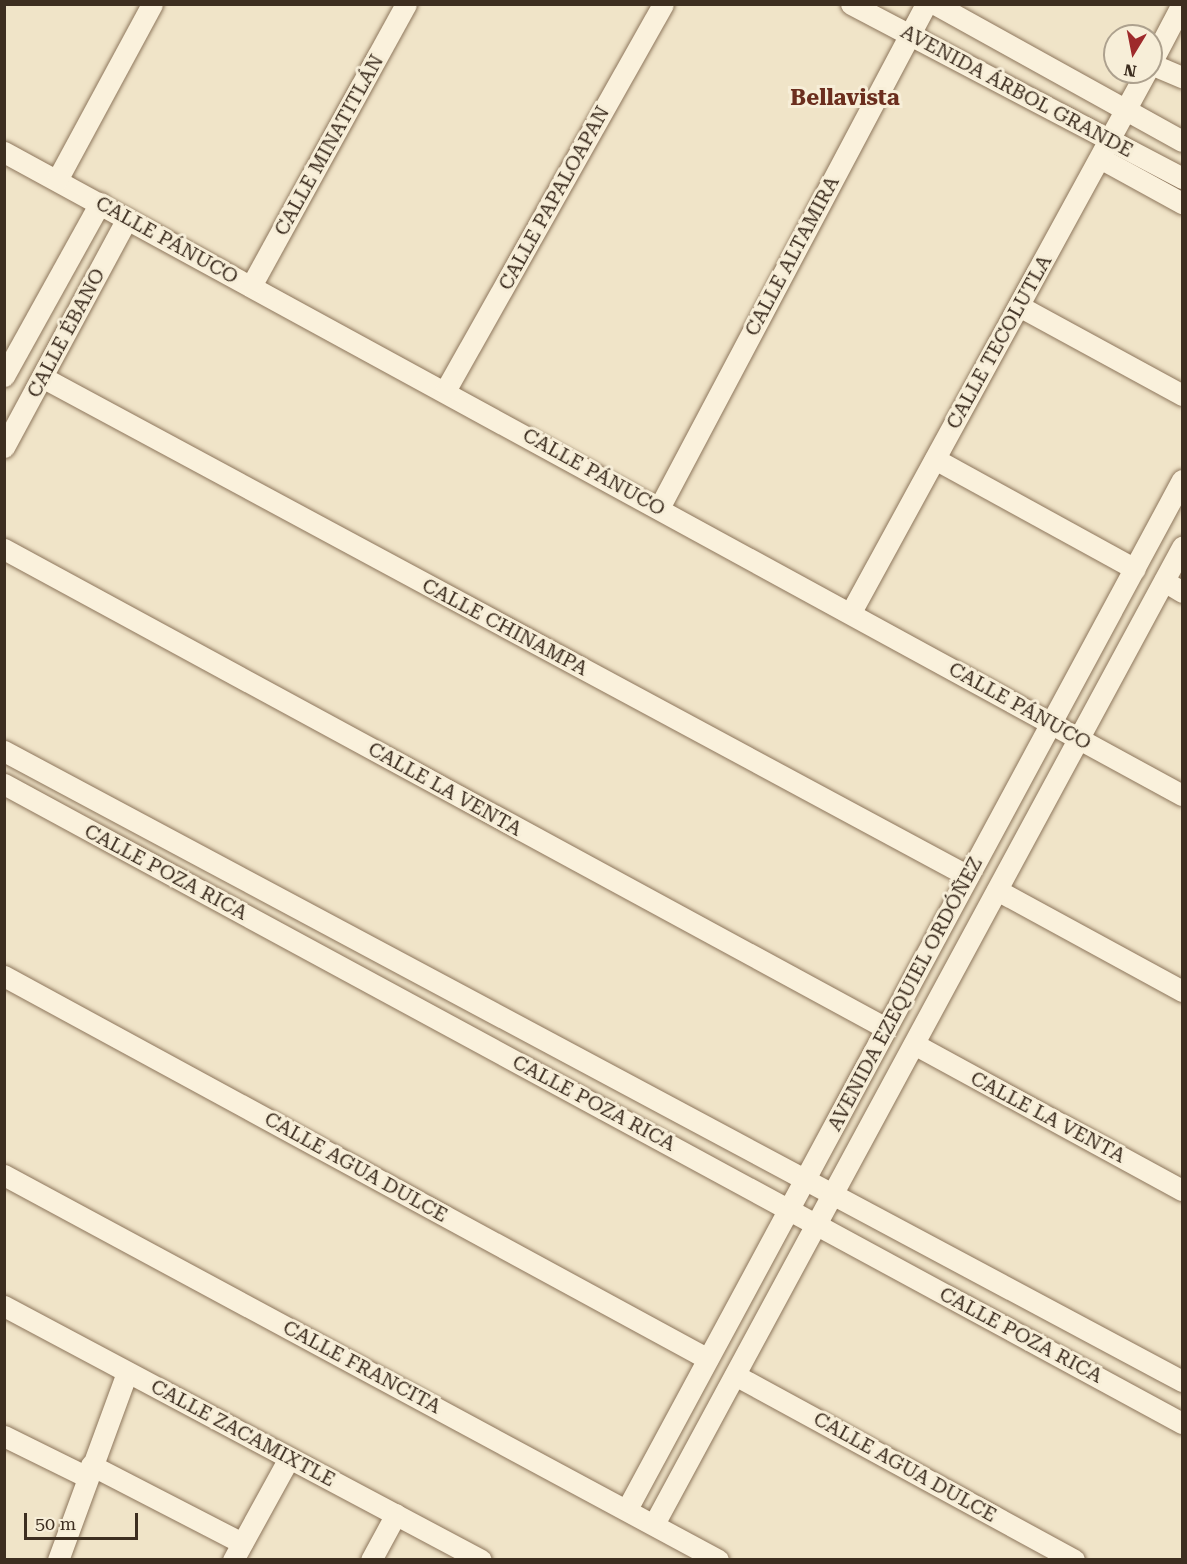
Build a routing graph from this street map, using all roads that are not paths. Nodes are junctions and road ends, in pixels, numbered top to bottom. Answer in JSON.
{"nodes":[{"id":1,"x":152,"y":4,"type":"edge"},
{"id":2,"x":406,"y":4,"type":"edge"},
{"id":3,"x":663,"y":4,"type":"edge"},
{"id":4,"x":851,"y":4,"type":"edge"},
{"id":5,"x":926,"y":4,"type":"edge"},
{"id":6,"x":935,"y":4,"type":"edge"},
{"id":7,"x":1182,"y":4,"type":"edge"},
{"id":8,"x":909,"y":35,"type":"junction"},
{"id":9,"x":1163,"y":41,"type":"edge"},
{"id":10,"x":1163,"y":69,"type":"edge"},
{"id":11,"x":1182,"y":77,"type":"edge"},
{"id":12,"x":1140,"y":84,"type":"edge"},
{"id":13,"x":1127,"y":109,"type":"junction"},
{"id":14,"x":1182,"y":141,"type":"edge"},
{"id":15,"x":1105,"y":149,"type":"junction"},
{"id":16,"x":4,"y":152,"type":"edge"},
{"id":17,"x":1182,"y":178,"type":"edge"},
{"id":18,"x":57,"y":180,"type":"junction"},
{"id":19,"x":100,"y":203,"type":"junction"},
{"id":20,"x":1182,"y":203,"type":"edge"},
{"id":21,"x":128,"y":219,"type":"junction"},
{"id":22,"x":251,"y":286,"type":"junction"},
{"id":23,"x":1019,"y":306,"type":"junction"},
{"id":24,"x":8,"y":363,"type":"edge"},
{"id":25,"x":42,"y":377,"type":"junction"},
{"id":26,"x":445,"y":391,"type":"junction"},
{"id":27,"x":1182,"y":395,"type":"edge"},
{"id":28,"x":4,"y":447,"type":"edge"},
{"id":29,"x":934,"y":459,"type":"junction"},
{"id":30,"x":1182,"y":480,"type":"edge"},
{"id":31,"x":659,"y":508,"type":"junction"},
{"id":32,"x":1182,"y":547,"type":"edge"},
{"id":33,"x":4,"y":549,"type":"edge"},
{"id":34,"x":1135,"y":569,"type":"junction"},
{"id":35,"x":1164,"y":581,"type":"junction"},
{"id":36,"x":1182,"y":592,"type":"edge"},
{"id":37,"x":851,"y":612,"type":"junction"},
{"id":38,"x":1051,"y":724,"type":"junction"},
{"id":39,"x":1079,"y":739,"type":"junction"},
{"id":40,"x":4,"y":752,"type":"edge"},
{"id":41,"x":4,"y":784,"type":"edge"},
{"id":42,"x":1182,"y":795,"type":"edge"},
{"id":43,"x":968,"y":876,"type":"junction"},
{"id":44,"x":997,"y":890,"type":"junction"},
{"id":45,"x":326,"y":923,"type":"junction"},
{"id":46,"x":310,"y":950,"type":"junction"},
{"id":47,"x":383,"y":954,"type":"junction"},
{"id":48,"x":4,"y":976,"type":"edge"},
{"id":49,"x":364,"y":979,"type":"junction"},
{"id":50,"x":1182,"y":991,"type":"edge"},
{"id":51,"x":886,"y":1028,"type":"junction"},
{"id":52,"x":914,"y":1044,"type":"junction"},
{"id":53,"x":4,"y":1175,"type":"edge"},
{"id":54,"x":805,"y":1179,"type":"junction"},
{"id":55,"x":1182,"y":1190,"type":"edge"},
{"id":56,"x":832,"y":1195,"type":"junction"},
{"id":57,"x":789,"y":1209,"type":"junction"},
{"id":58,"x":817,"y":1224,"type":"junction"},
{"id":59,"x":4,"y":1306,"type":"edge"},
{"id":60,"x":708,"y":1359,"type":"junction"},
{"id":61,"x":127,"y":1372,"type":"junction"},
{"id":62,"x":735,"y":1375,"type":"junction"},
{"id":63,"x":1182,"y":1381,"type":"edge"},
{"id":64,"x":1182,"y":1423,"type":"edge"},
{"id":65,"x":4,"y":1436,"type":"edge"},
{"id":66,"x":288,"y":1458,"type":"junction"},
{"id":67,"x":89,"y":1471,"type":"junction"},
{"id":68,"x":627,"y":1509,"type":"junction"},
{"id":69,"x":396,"y":1514,"type":"junction"},
{"id":70,"x":654,"y":1524,"type":"junction"},
{"id":71,"x":238,"y":1551,"type":"edge"},
{"id":72,"x":58,"y":1560,"type":"edge"},
{"id":73,"x":371,"y":1560,"type":"edge"},
{"id":74,"x":481,"y":1560,"type":"edge"},
{"id":75,"x":718,"y":1560,"type":"edge"},
{"id":76,"x":1074,"y":1560,"type":"edge"}],
"edges":[{"from":1,"to":18,"type":"street"},
{"from":2,"to":22,"type":"street","name":"CALLE MINATITLÁN"},
{"from":3,"to":26,"type":"street","name":"CALLE PAPALOAPAN"},
{"from":4,"to":8,"type":"street","name":"AVENIDA ÁRBOL GRANDE"},
{"from":5,"to":8,"type":"street","name":"CALLE ALTAMIRA"},
{"from":6,"to":13,"type":"street","name":"AVENIDA ÁRBOL GRANDE"},
{"from":7,"to":9,"type":"street"},
{"from":8,"to":15,"type":"street","name":"AVENIDA ÁRBOL GRANDE"},
{"from":8,"to":31,"type":"street","name":"CALLE ALTAMIRA"},
{"from":10,"to":11,"type":"street"},
{"from":12,"to":13,"type":"street","name":"CALLE TECOLUTLA"},
{"from":13,"to":14,"type":"street","name":"AVENIDA ÁRBOL GRANDE"},
{"from":13,"to":15,"type":"street","name":"CALLE TECOLUTLA"},
{"from":15,"to":17,"type":"street","name":"AVENIDA ÁRBOL GRANDE"},
{"from":15,"to":20,"type":"street"},
{"from":15,"to":23,"type":"street","name":"CALLE TECOLUTLA"},
{"from":16,"to":18,"type":"street","name":"CALLE PÁNUCO"},
{"from":18,"to":19,"type":"street","name":"CALLE PÁNUCO"},
{"from":19,"to":21,"type":"street","name":"CALLE PÁNUCO"},
{"from":19,"to":24,"type":"street","name":"CALLE ÉBANO"},
{"from":21,"to":22,"type":"street","name":"CALLE PÁNUCO"},
{"from":21,"to":25,"type":"street","name":"CALLE ÉBANO"},
{"from":22,"to":26,"type":"street","name":"CALLE PÁNUCO"},
{"from":23,"to":27,"type":"street"},
{"from":23,"to":29,"type":"street","name":"CALLE TECOLUTLA"},
{"from":25,"to":28,"type":"street","name":"CALLE ÉBANO"},
{"from":25,"to":43,"type":"street","name":"CALLE CHINAMPA"},
{"from":26,"to":31,"type":"street","name":"CALLE PÁNUCO"},
{"from":29,"to":34,"type":"street"},
{"from":29,"to":37,"type":"street","name":"CALLE TECOLUTLA"},
{"from":30,"to":34,"type":"street","name":"AVENIDA EZEQUIEL ORDÓÑEZ"},
{"from":31,"to":37,"type":"street","name":"CALLE PÁNUCO"},
{"from":32,"to":35,"type":"street","name":"AVENIDA EZEQUIEL ORDÓÑEZ"},
{"from":33,"to":51,"type":"street","name":"CALLE LA VENTA"},
{"from":34,"to":38,"type":"street","name":"AVENIDA EZEQUIEL ORDÓÑEZ"},
{"from":35,"to":36,"type":"street"},
{"from":35,"to":39,"type":"street","name":"AVENIDA EZEQUIEL ORDÓÑEZ"},
{"from":37,"to":38,"type":"street","name":"CALLE PÁNUCO"},
{"from":38,"to":39,"type":"street","name":"CALLE PÁNUCO"},
{"from":38,"to":43,"type":"street","name":"AVENIDA EZEQUIEL ORDÓÑEZ"},
{"from":39,"to":42,"type":"street","name":"CALLE PÁNUCO"},
{"from":39,"to":44,"type":"street","name":"AVENIDA EZEQUIEL ORDÓÑEZ"},
{"from":40,"to":45,"type":"street","name":"CALLE POZA RICA"},
{"from":41,"to":46,"type":"street","name":"CALLE POZA RICA"},
{"from":43,"to":51,"type":"street","name":"AVENIDA EZEQUIEL ORDÓÑEZ"},
{"from":44,"to":50,"type":"street"},
{"from":44,"to":52,"type":"street","name":"AVENIDA EZEQUIEL ORDÓÑEZ"},
{"from":45,"to":46,"type":"street"},
{"from":45,"to":47,"type":"street","name":"CALLE POZA RICA"},
{"from":46,"to":49,"type":"street","name":"CALLE POZA RICA"},
{"from":47,"to":49,"type":"street"},
{"from":47,"to":54,"type":"street","name":"CALLE POZA RICA"},
{"from":48,"to":60,"type":"street","name":"CALLE AGUA DULCE"},
{"from":49,"to":57,"type":"street","name":"CALLE POZA RICA"},
{"from":51,"to":54,"type":"street","name":"AVENIDA EZEQUIEL ORDÓÑEZ"},
{"from":52,"to":55,"type":"street","name":"CALLE LA VENTA"},
{"from":52,"to":56,"type":"street","name":"AVENIDA EZEQUIEL ORDÓÑEZ"},
{"from":53,"to":68,"type":"street","name":"CALLE FRANCITA"},
{"from":54,"to":56,"type":"street","name":"CALLE POZA RICA"},
{"from":54,"to":57,"type":"street","name":"AVENIDA EZEQUIEL ORDÓÑEZ"},
{"from":56,"to":58,"type":"street","name":"AVENIDA EZEQUIEL ORDÓÑEZ"},
{"from":56,"to":63,"type":"street","name":"CALLE POZA RICA"},
{"from":57,"to":58,"type":"street","name":"CALLE POZA RICA"},
{"from":57,"to":60,"type":"street","name":"AVENIDA EZEQUIEL ORDÓÑEZ"},
{"from":58,"to":62,"type":"street","name":"AVENIDA EZEQUIEL ORDÓÑEZ"},
{"from":58,"to":64,"type":"street","name":"CALLE POZA RICA"},
{"from":59,"to":61,"type":"street","name":"CALLE ZACAMIXTLE"},
{"from":60,"to":68,"type":"street","name":"AVENIDA EZEQUIEL ORDÓÑEZ"},
{"from":61,"to":66,"type":"street","name":"CALLE ZACAMIXTLE"},
{"from":61,"to":67,"type":"street"},
{"from":62,"to":70,"type":"street","name":"AVENIDA EZEQUIEL ORDÓÑEZ"},
{"from":62,"to":76,"type":"street","name":"CALLE AGUA DULCE"},
{"from":65,"to":67,"type":"street"},
{"from":66,"to":69,"type":"street","name":"CALLE ZACAMIXTLE"},
{"from":66,"to":71,"type":"street"},
{"from":67,"to":71,"type":"street"},
{"from":67,"to":72,"type":"street"},
{"from":68,"to":70,"type":"street","name":"CALLE FRANCITA"},
{"from":69,"to":73,"type":"street"},
{"from":69,"to":74,"type":"street","name":"CALLE ZACAMIXTLE"},
{"from":70,"to":75,"type":"street","name":"CALLE FRANCITA"}]}
